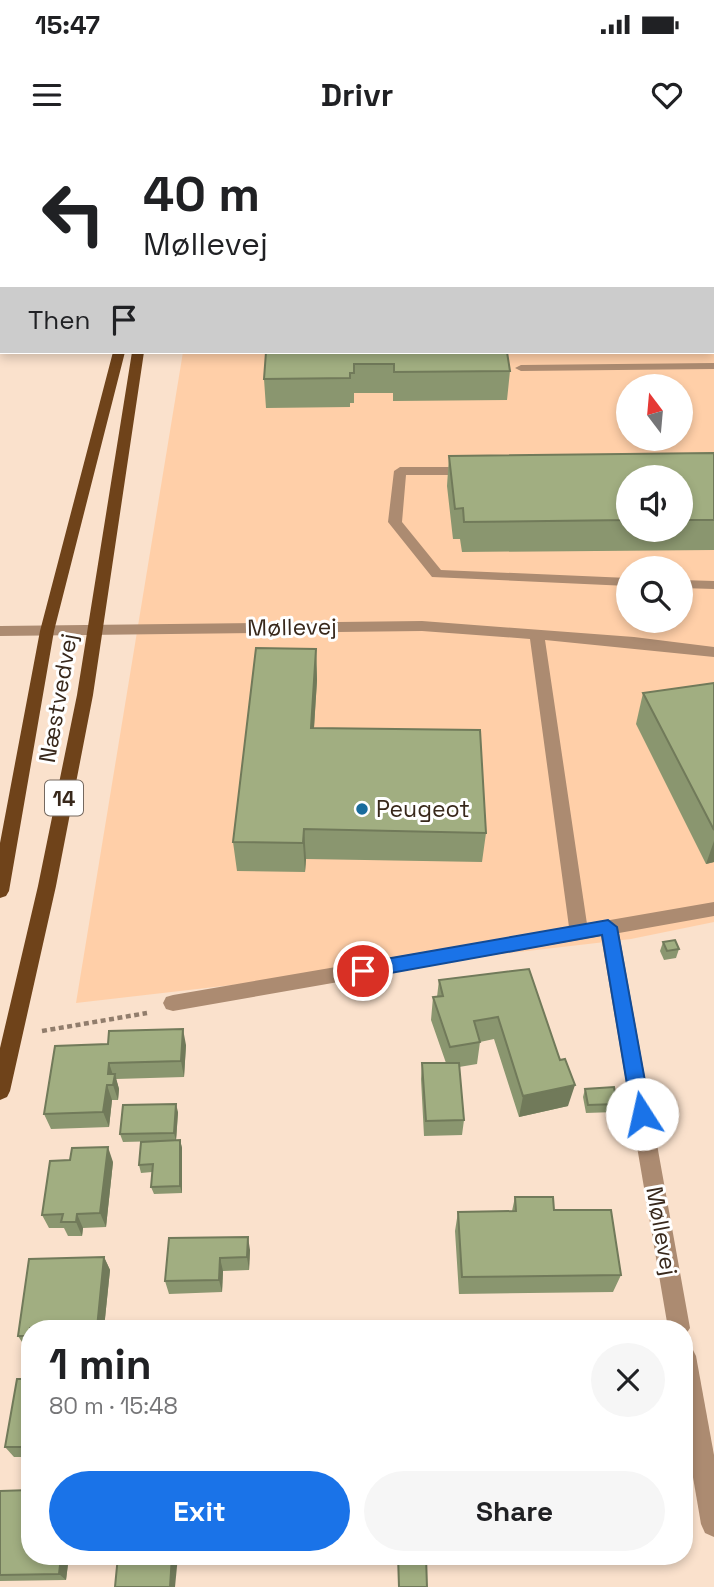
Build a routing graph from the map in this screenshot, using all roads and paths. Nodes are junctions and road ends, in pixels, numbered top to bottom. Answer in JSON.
{"nodes":[{"id":1,"x":118,"y":354,"type":"edge"},
{"id":2,"x":138,"y":354,"type":"edge"},
{"id":3,"x":714,"y":366,"type":"edge"},
{"id":4,"x":521,"y":369,"type":"dead end"},
{"id":5,"x":480,"y":471,"type":"edge"},
{"id":6,"x":616,"y":581,"type":"edge"},
{"id":7,"x":693,"y":584,"type":"edge"},
{"id":8,"x":714,"y":585,"type":"edge"},
{"id":9,"x":95,"y":630,"type":"junction"},
{"id":10,"x":0,"y":631,"type":"edge"},
{"id":11,"x":47,"y":631,"type":"junction"},
{"id":12,"x":537,"y":634,"type":"junction"},
{"id":13,"x":714,"y":652,"type":"edge"},
{"id":14,"x":0,"y":891,"type":"edge"},
{"id":15,"x":714,"y":909,"type":"edge"},
{"id":16,"x":608,"y":927,"type":"junction"},
{"id":17,"x":579,"y":933,"type":"junction"},
{"id":18,"x":173,"y":1003,"type":"joint"},
{"id":19,"x":10,"y":1037,"type":"junction"},
{"id":20,"x":0,"y":1091,"type":"edge"},
{"id":21,"x":678,"y":1320,"type":"edge"},
{"id":22,"x":693,"y":1406,"type":"edge"},
{"id":23,"x":714,"y":1524,"type":"edge"}],
"edges":[{"from":1,"to":11,"type":"main road","name":"Næstvedvej","number":"14"},
{"from":2,"to":9,"type":"main road","name":"Næstvedvej","number":"14"},
{"from":3,"to":4,"type":"street"},
{"from":5,"to":6,"type":"street"},
{"from":7,"to":8,"type":"street"},
{"from":9,"to":11,"type":"street","name":"Møllevej"},
{"from":9,"to":12,"type":"street","name":"Møllevej"},
{"from":9,"to":19,"type":"main road","name":"Næstvedvej","number":"14"},
{"from":10,"to":11,"type":"street","name":"Møllevej"},
{"from":11,"to":14,"type":"main road","name":"Næstvedvej","number":"14"},
{"from":12,"to":13,"type":"street","name":"Møllevej"},
{"from":12,"to":17,"type":"street"},
{"from":15,"to":16,"type":"street"},
{"from":16,"to":17,"type":"street"},
{"from":16,"to":21,"type":"street","name":"Møllevej"},
{"from":17,"to":18,"type":"street"},
{"from":18,"to":19,"type":"path"},
{"from":19,"to":20,"type":"main road","name":"Næstvedvej","number":"14"},
{"from":22,"to":23,"type":"street"}]}
